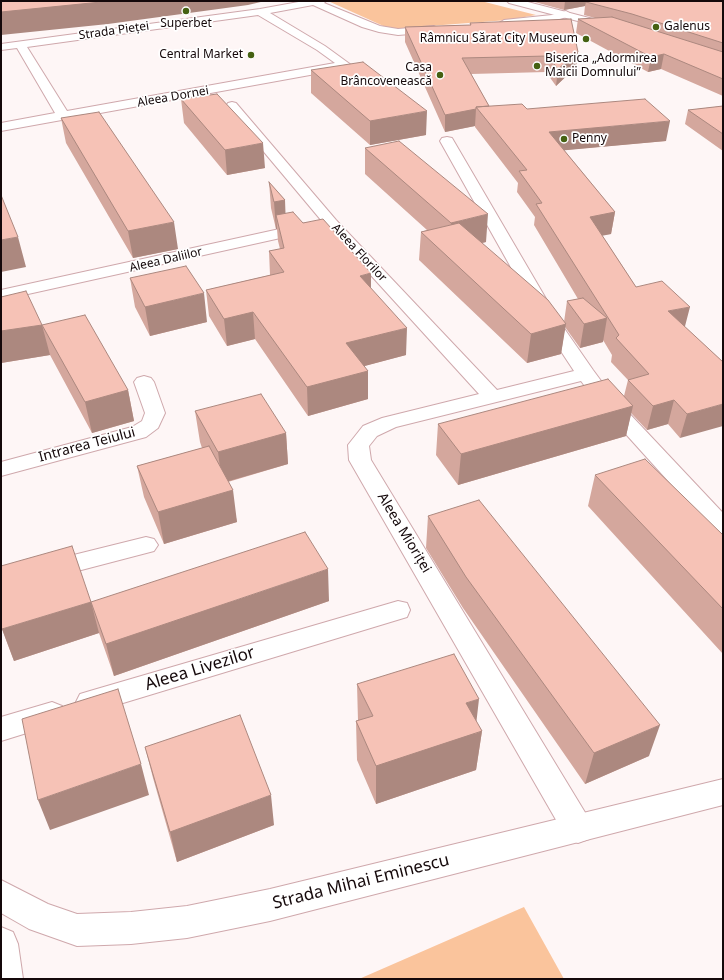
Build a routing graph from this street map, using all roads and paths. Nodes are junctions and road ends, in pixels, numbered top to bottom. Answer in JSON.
{"nodes":[{"id":1,"x":512,"y":1,"type":"edge"},
{"id":2,"x":318,"y":2,"type":"edge"},
{"id":3,"x":588,"y":10,"type":"edge"},
{"id":4,"x":260,"y":12,"type":"junction"},
{"id":5,"x":566,"y":14,"type":"junction"},
{"id":6,"x":271,"y":18,"type":"junction"},
{"id":7,"x":494,"y":24,"type":"edge"},
{"id":8,"x":444,"y":28,"type":"edge"},
{"id":9,"x":116,"y":31,"type":"junction"},
{"id":10,"x":625,"y":31,"type":"edge"},
{"id":11,"x":20,"y":44,"type":"junction"},
{"id":12,"x":1,"y":47,"type":"edge"},
{"id":13,"x":346,"y":65,"type":"junction"},
{"id":14,"x":364,"y":78,"type":"edge"},
{"id":15,"x":232,"y":106,"type":"dead end"},
{"id":16,"x":63,"y":116,"type":"junction"},
{"id":17,"x":1,"y":128,"type":"edge"},
{"id":18,"x":447,"y":141,"type":"dead end"},
{"id":19,"x":331,"y":223,"type":"junction"},
{"id":20,"x":1,"y":295,"type":"edge"},
{"id":21,"x":586,"y":374,"type":"junction"},
{"id":22,"x":144,"y":382,"type":"dead end"},
{"id":23,"x":492,"y":396,"type":"junction"},
{"id":24,"x":1,"y":468,"type":"edge"},
{"id":25,"x":723,"y":527,"type":"edge"},
{"id":26,"x":146,"y":545,"type":"dead end"},
{"id":27,"x":1,"y":582,"type":"edge"},
{"id":28,"x":398,"y":610,"type":"dead end"},
{"id":29,"x":1,"y":729,"type":"edge"},
{"id":30,"x":723,"y":792,"type":"edge"},
{"id":31,"x":578,"y":829,"type":"junction"},
{"id":32,"x":1,"y":896,"type":"edge"},
{"id":33,"x":1,"y":944,"type":"edge"},
{"id":34,"x":6,"y":979,"type":"edge"}],
"edges":[{"from":1,"to":5,"type":"street"},
{"from":2,"to":4,"type":"street","name":"Strada Pieței"},
{"from":2,"to":8,"type":"street"},
{"from":3,"to":5,"type":"street"},
{"from":4,"to":6,"type":"street"},
{"from":4,"to":9,"type":"street","name":"Strada Pieței"},
{"from":5,"to":7,"type":"street"},
{"from":5,"to":10,"type":"street"},
{"from":6,"to":9,"type":"street"},
{"from":6,"to":13,"type":"street"},
{"from":9,"to":11,"type":"street","name":"Strada Pieței"},
{"from":11,"to":12,"type":"street","name":"Strada Pieței"},
{"from":11,"to":16,"type":"street"},
{"from":13,"to":14,"type":"street"},
{"from":13,"to":16,"type":"street","name":"Aleea Dornei"},
{"from":15,"to":19,"type":"street","name":"Aleea Florilor"},
{"from":16,"to":17,"type":"street","name":"Aleea Dornei"},
{"from":18,"to":21,"type":"street"},
{"from":19,"to":20,"type":"street","name":"Aleea Daliilor"},
{"from":19,"to":23,"type":"street","name":"Aleea Florilor"},
{"from":21,"to":23,"type":"street","name":"Aleea Mioriței"},
{"from":21,"to":25,"type":"street"},
{"from":22,"to":24,"type":"street","name":"Intrarea Teiului"},
{"from":23,"to":31,"type":"street","name":"Aleea Mioriței"},
{"from":26,"to":27,"type":"street"},
{"from":28,"to":29,"type":"street","name":"Aleea Livezilor"},
{"from":30,"to":31,"type":"street","name":"Strada Mihai Eminescu"},
{"from":31,"to":32,"type":"street","name":"Strada Mihai Eminescu"},
{"from":33,"to":34,"type":"street"}]}
